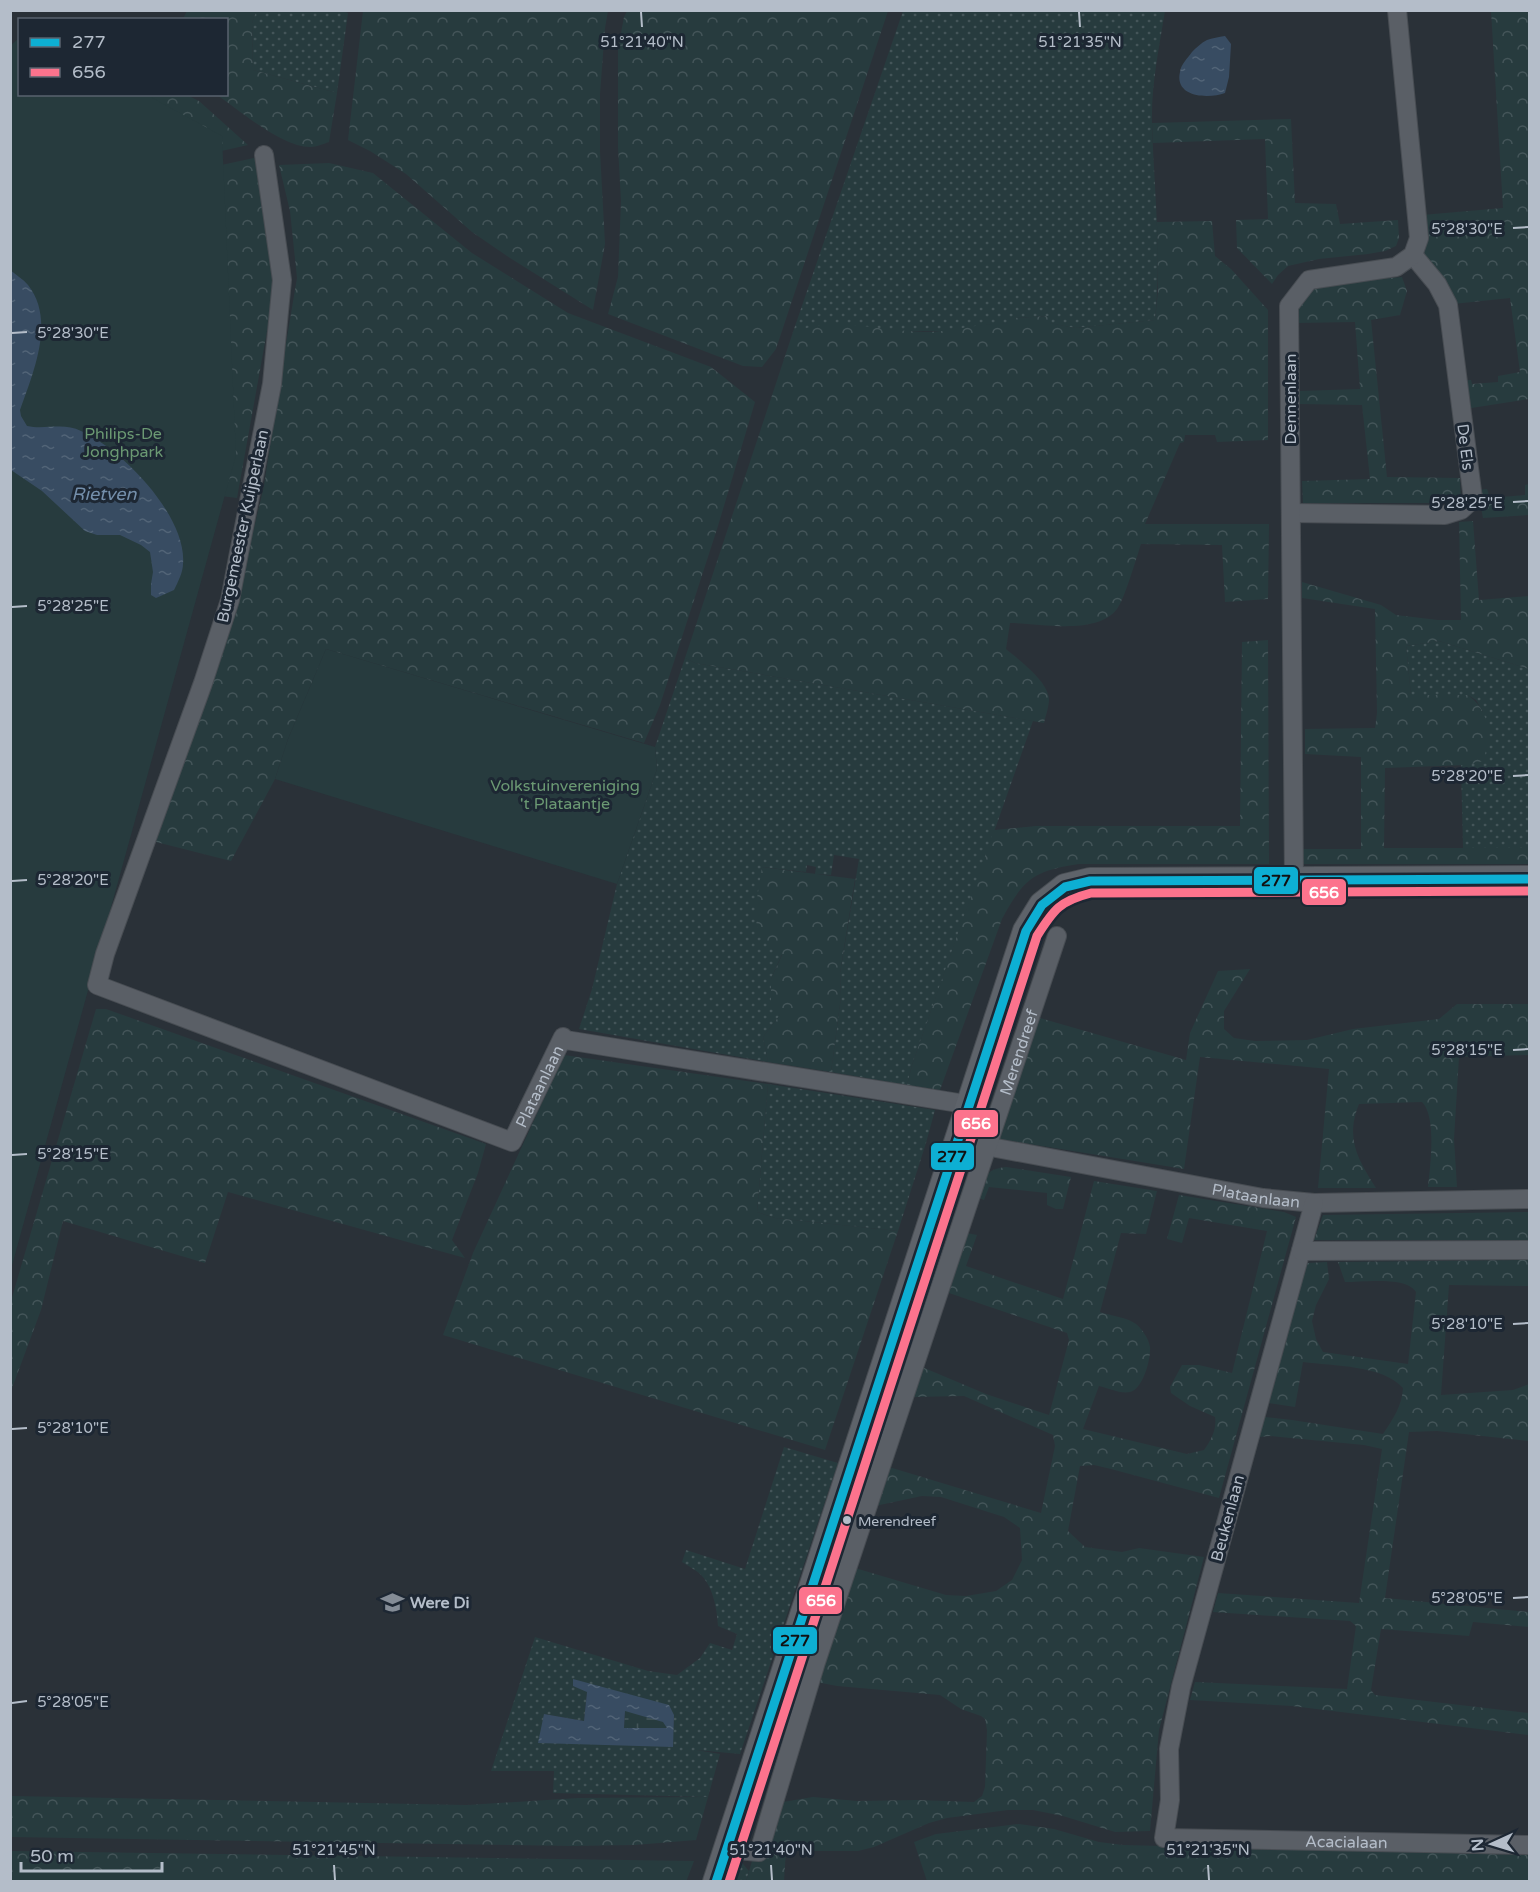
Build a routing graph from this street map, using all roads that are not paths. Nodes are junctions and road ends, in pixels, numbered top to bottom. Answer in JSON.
{"nodes":[{"id":1,"x":1397,"y":10,"type":"edge"},
{"id":2,"x":264,"y":155,"type":"dead end"},
{"id":3,"x":1413,"y":255,"type":"junction"},
{"id":4,"x":1291,"y":513,"type":"junction"},
{"id":5,"x":1294,"y":879,"type":"junction"},
{"id":6,"x":1530,"y":879,"type":"edge"},
{"id":7,"x":1057,"y":936,"type":"dead end"},
{"id":8,"x":97,"y":985,"type":"joint"},
{"id":9,"x":971,"y":1105,"type":"junction"},
{"id":10,"x":959,"y":1141,"type":"junction"},
{"id":11,"x":986,"y":1147,"type":"junction"},
{"id":12,"x":1530,"y":1199,"type":"edge"},
{"id":13,"x":1314,"y":1203,"type":"junction"},
{"id":14,"x":1530,"y":1250,"type":"edge"},
{"id":15,"x":1301,"y":1251,"type":"junction"},
{"id":16,"x":1164,"y":1838,"type":"joint"},
{"id":17,"x":1530,"y":1845,"type":"edge"},
{"id":18,"x":726,"y":1849,"type":"junction"},
{"id":19,"x":716,"y":1881,"type":"edge"}],
"edges":[{"from":1,"to":3,"type":"street"},
{"from":2,"to":8,"type":"street","name":"Burgemeester Kuijperlaan"},
{"from":3,"to":4,"type":"street","name":"Dennenlaan"},
{"from":3,"to":4,"type":"street","name":"De Els"},
{"from":4,"to":5,"type":"street","name":"Dennenlaan"},
{"from":5,"to":6,"type":"street"},
{"from":5,"to":9,"type":"street","name":"Merendreef"},
{"from":7,"to":11,"type":"street","name":"Merendreef"},
{"from":8,"to":9,"type":"street","name":"Plataanlaan"},
{"from":9,"to":10,"type":"street","name":"Merendreef"},
{"from":10,"to":11,"type":"street","name":"Plataanlaan"},
{"from":10,"to":18,"type":"street","name":"Merendreef"},
{"from":11,"to":13,"type":"street","name":"Plataanlaan"},
{"from":11,"to":18,"type":"street","name":"Merendreef"},
{"from":12,"to":13,"type":"street","name":"Plataanlaan"},
{"from":13,"to":15,"type":"street","name":"Beukenlaan"},
{"from":14,"to":15,"type":"street"},
{"from":15,"to":16,"type":"street","name":"Beukenlaan"},
{"from":16,"to":17,"type":"street","name":"Acacialaan"},
{"from":18,"to":19,"type":"street","name":"Merendreef"}]}
